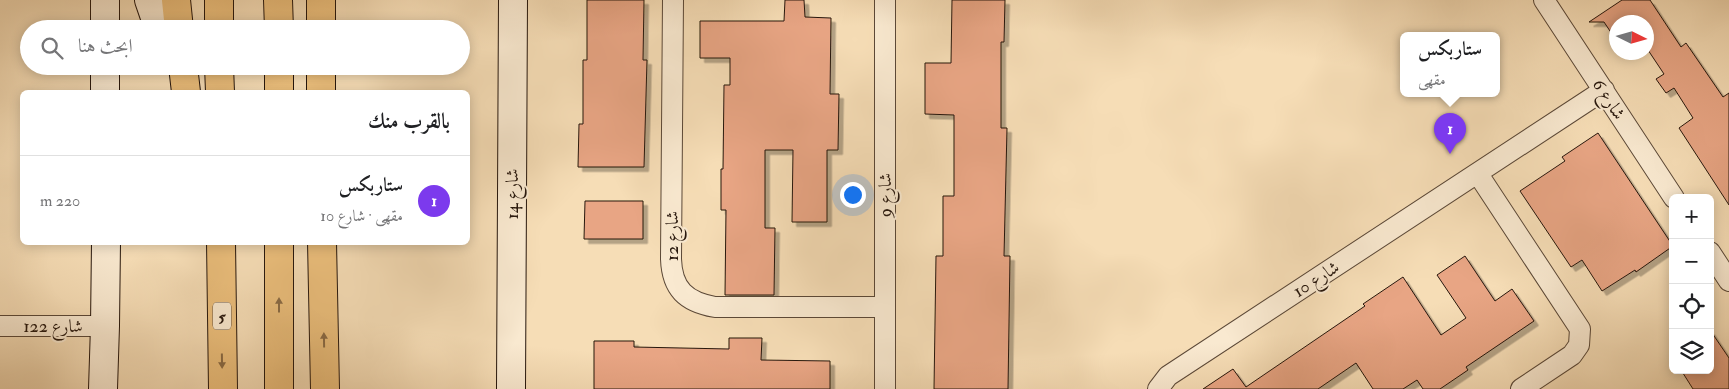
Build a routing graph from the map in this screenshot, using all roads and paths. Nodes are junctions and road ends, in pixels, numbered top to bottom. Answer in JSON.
{"nodes":[{"id":1,"x":106,"y":0,"type":"edge"},
{"id":2,"x":149,"y":0,"type":"edge"},
{"id":3,"x":176,"y":0,"type":"edge"},
{"id":4,"x":219,"y":0,"type":"edge"},
{"id":5,"x":278,"y":0,"type":"edge"},
{"id":6,"x":321,"y":0,"type":"edge"},
{"id":7,"x":513,"y":0,"type":"edge"},
{"id":8,"x":673,"y":0,"type":"edge"},
{"id":9,"x":885,"y":0,"type":"edge"},
{"id":10,"x":1544,"y":0,"type":"edge"},
{"id":11,"x":105,"y":20,"type":"edge"},
{"id":12,"x":156,"y":20,"type":"edge"},
{"id":13,"x":178,"y":20,"type":"edge"},
{"id":14,"x":219,"y":20,"type":"edge"},
{"id":15,"x":279,"y":20,"type":"edge"},
{"id":16,"x":321,"y":20,"type":"edge"},
{"id":17,"x":105,"y":75,"type":"edge"},
{"id":18,"x":219,"y":75,"type":"edge"},
{"id":19,"x":279,"y":75,"type":"edge"},
{"id":20,"x":321,"y":75,"type":"edge"},
{"id":21,"x":105,"y":90,"type":"edge"},
{"id":22,"x":220,"y":90,"type":"edge"},
{"id":23,"x":279,"y":90,"type":"edge"},
{"id":24,"x":321,"y":90,"type":"edge"},
{"id":25,"x":1604,"y":90,"type":"junction"},
{"id":26,"x":1478,"y":174,"type":"junction"},
{"id":27,"x":1671,"y":194,"type":"edge"},
{"id":28,"x":106,"y":245,"type":"edge"},
{"id":29,"x":209,"y":245,"type":"edge"},
{"id":30,"x":221,"y":245,"type":"edge"},
{"id":31,"x":279,"y":245,"type":"edge"},
{"id":32,"x":322,"y":245,"type":"edge"},
{"id":33,"x":1714,"y":258,"type":"edge"},
{"id":34,"x":1729,"y":281,"type":"edge"},
{"id":35,"x":885,"y":308,"type":"junction"},
{"id":36,"x":222,"y":320,"type":"junction"},
{"id":37,"x":0,"y":326,"type":"edge"},
{"id":38,"x":106,"y":326,"type":"junction"},
{"id":39,"x":103,"y":389,"type":"edge"},
{"id":40,"x":223,"y":389,"type":"edge"},
{"id":41,"x":279,"y":389,"type":"edge"},
{"id":42,"x":326,"y":389,"type":"edge"},
{"id":43,"x":511,"y":389,"type":"edge"},
{"id":44,"x":885,"y":389,"type":"edge"},
{"id":45,"x":1158,"y":389,"type":"edge"},
{"id":46,"x":1521,"y":389,"type":"edge"}],
"edges":[{"from":1,"to":11,"type":"street"},
{"from":2,"to":12,"type":"street"},
{"from":3,"to":13,"type":"main road"},
{"from":4,"to":14,"type":"main road"},
{"from":5,"to":15,"type":"main road"},
{"from":6,"to":16,"type":"main road"},
{"from":7,"to":43,"type":"street","name":"شارع 14"},
{"from":8,"to":35,"type":"street","name":"شارع 12"},
{"from":9,"to":35,"type":"street","name":"شارع 9"},
{"from":10,"to":25,"type":"street","name":"شارع 6"},
{"from":17,"to":21,"type":"street"},
{"from":18,"to":22,"type":"main road"},
{"from":19,"to":23,"type":"main road"},
{"from":20,"to":24,"type":"main road"},
{"from":25,"to":26,"type":"street","name":"شارع 10"},
{"from":25,"to":27,"type":"street","name":"شارع 6"},
{"from":26,"to":45,"type":"street","name":"شارع 10"},
{"from":26,"to":46,"type":"street"},
{"from":28,"to":38,"type":"street"},
{"from":29,"to":36,"type":"main road","number":"5"},
{"from":30,"to":36,"type":"main road","number":"5"},
{"from":41,"to":31,"type":"main road","one_way":true},
{"from":42,"to":32,"type":"main road","one_way":true},
{"from":33,"to":34,"type":"street"},
{"from":35,"to":44,"type":"street","name":"شارع 9"},
{"from":36,"to":40,"type":"main road","number":"5","one_way":true},
{"from":37,"to":38,"type":"street","name":"شارع 122"},
{"from":38,"to":39,"type":"street"}]}
